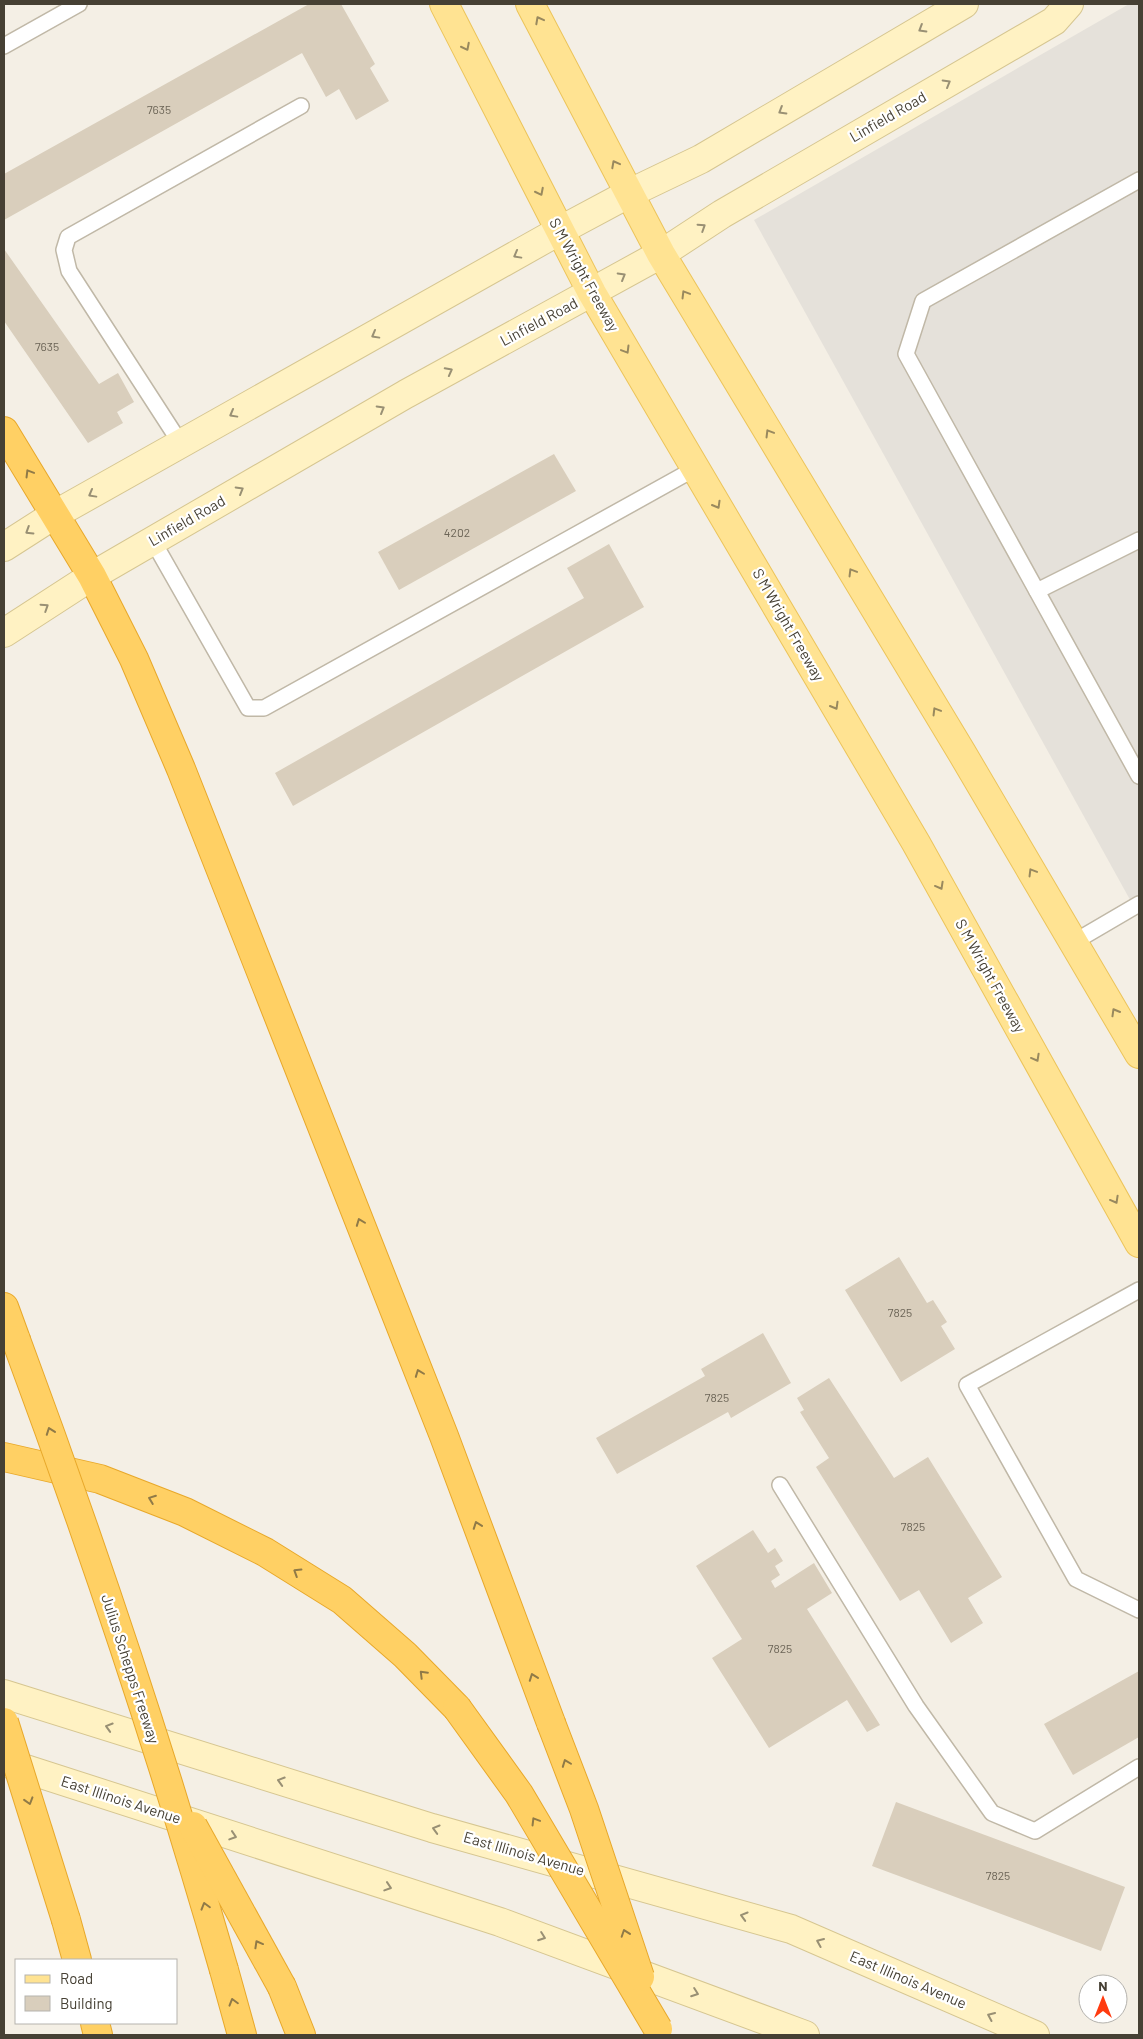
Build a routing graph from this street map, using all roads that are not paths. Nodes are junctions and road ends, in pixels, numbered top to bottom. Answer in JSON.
{"nodes":[{"id":1,"x":79,"y":4,"type":"edge"},
{"id":2,"x":444,"y":4,"type":"edge"},
{"id":3,"x":530,"y":4,"type":"edge"},
{"id":4,"x":964,"y":4,"type":"edge"},
{"id":5,"x":1069,"y":4,"type":"edge"},
{"id":6,"x":4,"y":46,"type":"edge"},
{"id":7,"x":301,"y":106,"type":"dead end"},
{"id":8,"x":1139,"y":180,"type":"edge"},
{"id":9,"x":630,"y":193,"type":"junction"},
{"id":10,"x":559,"y":231,"type":"junction"},
{"id":11,"x":661,"y":254,"type":"junction"},
{"id":12,"x":592,"y":293,"type":"junction"},
{"id":13,"x":4,"y":431,"type":"edge"},
{"id":14,"x":181,"y":444,"type":"junction"},
{"id":15,"x":696,"y":468,"type":"junction"},
{"id":16,"x":54,"y":515,"type":"junction"},
{"id":17,"x":1139,"y":540,"type":"edge"},
{"id":18,"x":153,"y":541,"type":"junction"},
{"id":19,"x":4,"y":546,"type":"edge"},
{"id":20,"x":92,"y":576,"type":"junction"},
{"id":21,"x":1037,"y":591,"type":"junction"},
{"id":22,"x":4,"y":633,"type":"edge"},
{"id":23,"x":1139,"y":776,"type":"edge"},
{"id":24,"x":1139,"y":904,"type":"edge"},
{"id":25,"x":1074,"y":942,"type":"junction"},
{"id":26,"x":1139,"y":1054,"type":"edge"},
{"id":27,"x":1139,"y":1242,"type":"edge"},
{"id":28,"x":1139,"y":1290,"type":"edge"},
{"id":29,"x":4,"y":1308,"type":"edge"},
{"id":30,"x":4,"y":1458,"type":"edge"},
{"id":31,"x":780,"y":1485,"type":"dead end"},
{"id":32,"x":1139,"y":1610,"type":"edge"},
{"id":33,"x":4,"y":1694,"type":"edge"},
{"id":34,"x":4,"y":1722,"type":"edge"},
{"id":35,"x":4,"y":1762,"type":"edge"},
{"id":36,"x":1139,"y":1766,"type":"edge"},
{"id":37,"x":165,"y":1777,"type":"junction"},
{"id":38,"x":77,"y":1959,"type":"edge"},
{"id":39,"x":659,"y":2032,"type":"edge"},
{"id":40,"x":242,"y":2035,"type":"edge"},
{"id":41,"x":301,"y":2035,"type":"edge"},
{"id":42,"x":805,"y":2035,"type":"edge"},
{"id":43,"x":1035,"y":2035,"type":"edge"}],
"edges":[{"from":1,"to":6,"type":"lane"},
{"from":2,"to":10,"type":"main road","name":"S M Wright Freeway","one_way":true},
{"from":9,"to":3,"type":"main road","one_way":true},
{"from":4,"to":9,"type":"main road","one_way":true},
{"from":11,"to":5,"type":"main road","name":"Linfield Road","one_way":true},
{"from":7,"to":14,"type":"lane"},
{"from":8,"to":21,"type":"lane"},
{"from":9,"to":10,"type":"main road"},
{"from":9,"to":11,"type":"main road"},
{"from":10,"to":12,"type":"main road","name":"S M Wright Freeway"},
{"from":10,"to":14,"type":"main road","one_way":true},
{"from":12,"to":11,"type":"main road","name":"Linfield Road","one_way":true},
{"from":25,"to":11,"type":"main road","one_way":true},
{"from":12,"to":15,"type":"main road","name":"S M Wright Freeway","one_way":true},
{"from":18,"to":12,"type":"main road","name":"Linfield Road","one_way":true},
{"from":16,"to":13,"type":"highway","one_way":true},
{"from":14,"to":16,"type":"main road","one_way":true},
{"from":15,"to":18,"type":"lane"},
{"from":15,"to":27,"type":"main road","name":"S M Wright Freeway","one_way":true},
{"from":16,"to":19,"type":"main road","one_way":true},
{"from":16,"to":20,"type":"highway"},
{"from":17,"to":21,"type":"lane"},
{"from":18,"to":20,"type":"main road","name":"Linfield Road"},
{"from":22,"to":20,"type":"main road","name":"Linfield Road","one_way":true},
{"from":39,"to":20,"type":"highway","one_way":true,"bridge":true},
{"from":21,"to":23,"type":"lane"},
{"from":24,"to":25,"type":"lane"},
{"from":26,"to":25,"type":"main road","one_way":true},
{"from":28,"to":32,"type":"lane"},
{"from":37,"to":29,"type":"highway","name":"Julius Schepps Freeway","one_way":true,"bridge":true},
{"from":39,"to":30,"type":"highway","one_way":true,"bridge":true},
{"from":31,"to":36,"type":"lane"},
{"from":43,"to":33,"type":"main road","name":"East Illinois Avenue","one_way":true},
{"from":34,"to":38,"type":"highway","one_way":true,"bridge":true},
{"from":35,"to":42,"type":"main road","name":"East Illinois Avenue","one_way":true},
{"from":40,"to":37,"type":"highway","name":"Julius Schepps Freeway","one_way":true,"bridge":true},
{"from":41,"to":37,"type":"highway","one_way":true,"bridge":true}]}
